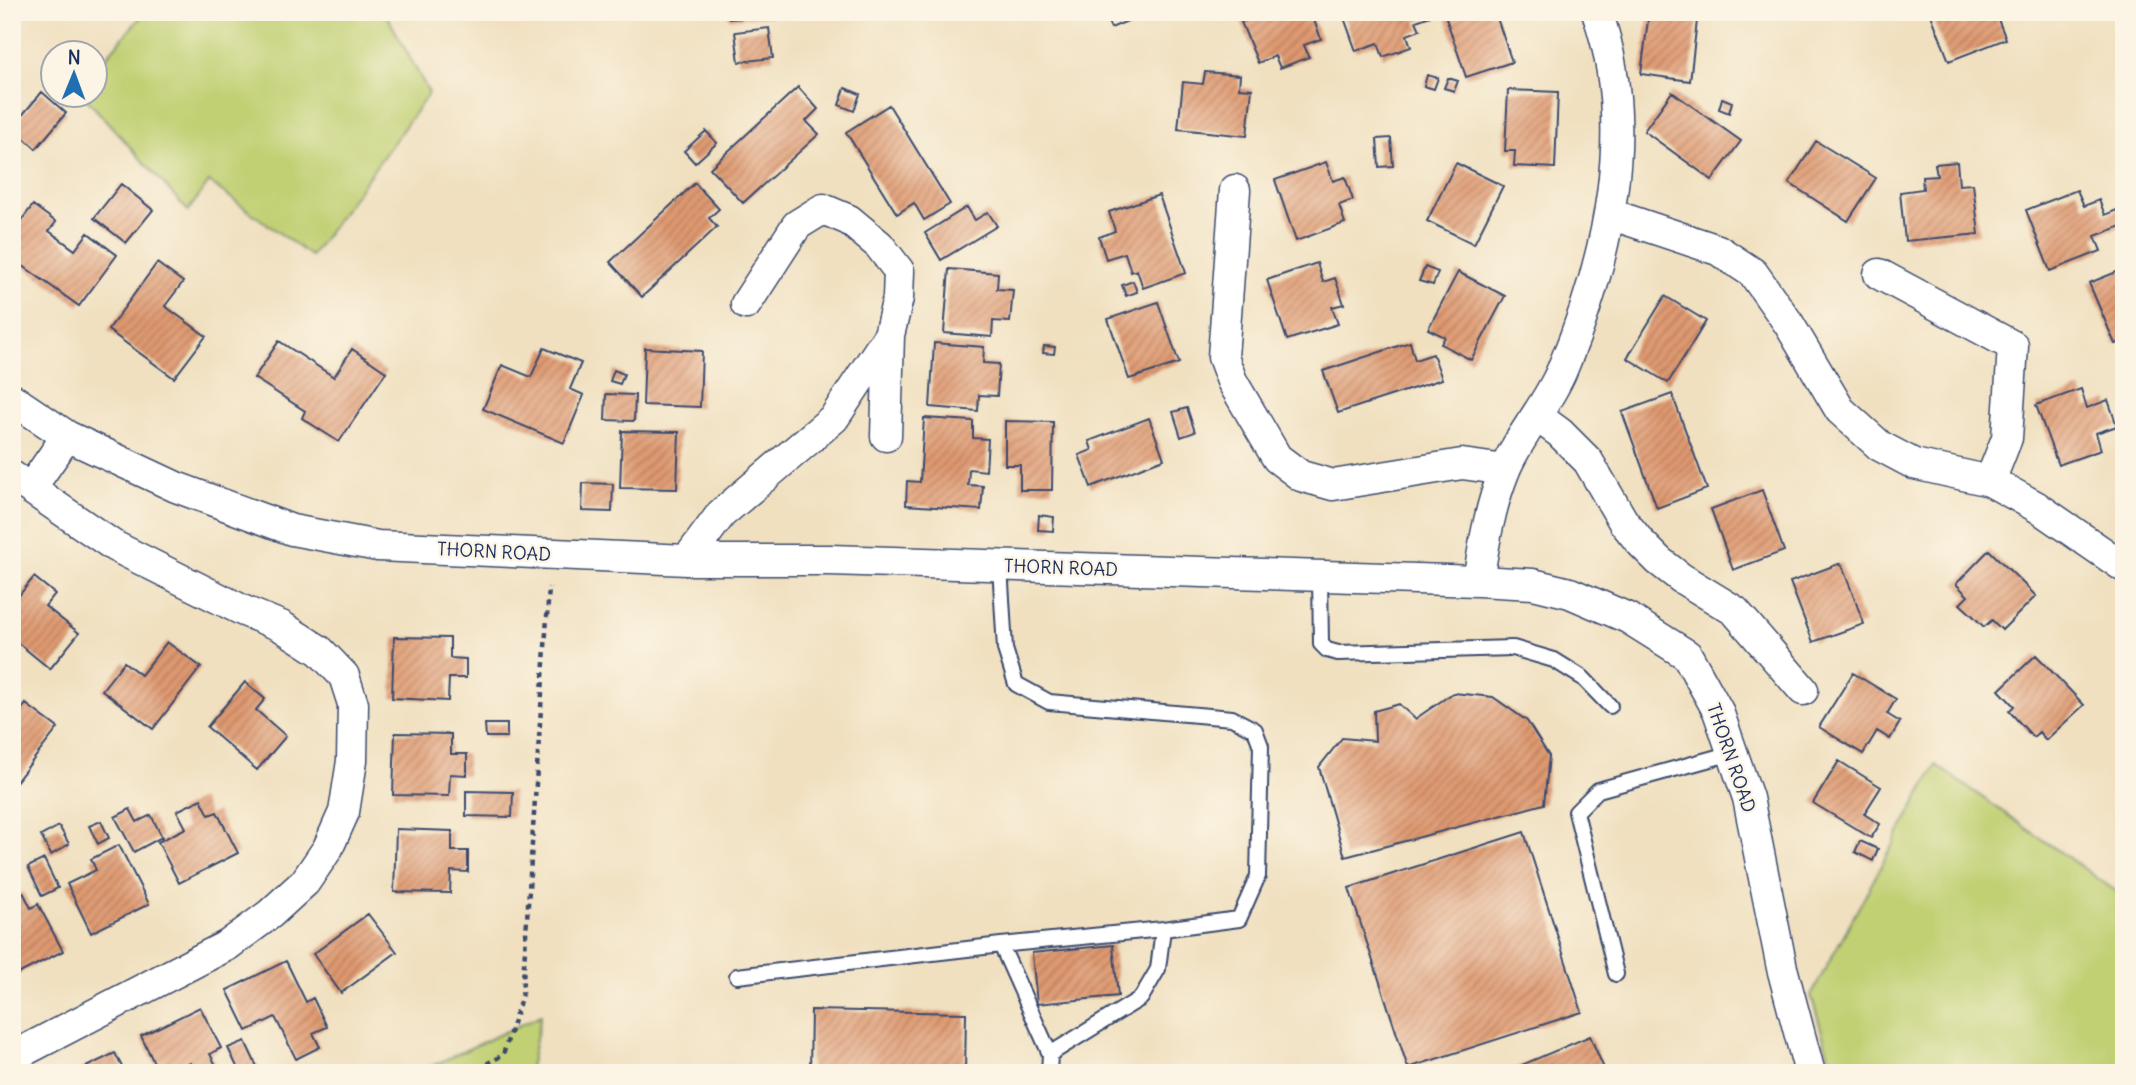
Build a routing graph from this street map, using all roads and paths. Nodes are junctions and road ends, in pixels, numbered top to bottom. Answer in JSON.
{"nodes":[{"id":1,"x":1597,"y":12,"type":"edge"},
{"id":2,"x":1235,"y":190,"type":"dead end"},
{"id":3,"x":1610,"y":214,"type":"junction"},
{"id":4,"x":1879,"y":274,"type":"dead end"},
{"id":5,"x":746,"y":304,"type":"dead end"},
{"id":6,"x":890,"y":335,"type":"junction"},
{"id":7,"x":12,"y":400,"type":"edge"},
{"id":8,"x":1537,"y":416,"type":"junction"},
{"id":9,"x":67,"y":436,"type":"junction"},
{"id":10,"x":886,"y":436,"type":"dead end"},
{"id":11,"x":1505,"y":470,"type":"junction"},
{"id":12,"x":1990,"y":481,"type":"junction"},
{"id":13,"x":22,"y":482,"type":"edge"},
{"id":14,"x":551,"y":555,"type":"junction"},
{"id":15,"x":687,"y":560,"type":"junction"},
{"id":16,"x":1000,"y":566,"type":"junction"},
{"id":17,"x":2124,"y":567,"type":"edge"},
{"id":18,"x":1320,"y":577,"type":"junction"},
{"id":19,"x":1478,"y":581,"type":"junction"},
{"id":20,"x":1803,"y":690,"type":"dead end"},
{"id":21,"x":1610,"y":706,"type":"dead end"},
{"id":22,"x":1732,"y":753,"type":"junction"},
{"id":23,"x":1163,"y":929,"type":"junction"},
{"id":24,"x":1001,"y":945,"type":"junction"},
{"id":25,"x":1616,"y":974,"type":"dead end"},
{"id":26,"x":737,"y":976,"type":"dead end"},
{"id":27,"x":1050,"y":1054,"type":"junction"},
{"id":28,"x":12,"y":1057,"type":"edge"},
{"id":29,"x":469,"y":1073,"type":"edge"},
{"id":30,"x":1049,"y":1073,"type":"edge"},
{"id":31,"x":1810,"y":1073,"type":"edge"}],
"edges":[{"from":1,"to":3,"type":"street"},
{"from":2,"to":11,"type":"street"},
{"from":3,"to":8,"type":"street"},
{"from":3,"to":12,"type":"street"},
{"from":4,"to":12,"type":"street"},
{"from":5,"to":6,"type":"street"},
{"from":6,"to":10,"type":"street"},
{"from":6,"to":15,"type":"street"},
{"from":7,"to":9,"type":"street","name":"THORN ROAD"},
{"from":8,"to":11,"type":"street"},
{"from":8,"to":20,"type":"street"},
{"from":9,"to":13,"type":"street"},
{"from":9,"to":14,"type":"street","name":"THORN ROAD"},
{"from":11,"to":19,"type":"street"},
{"from":12,"to":17,"type":"street"},
{"from":13,"to":28,"type":"street"},
{"from":14,"to":15,"type":"street","name":"THORN ROAD"},
{"from":14,"to":29,"type":"path"},
{"from":15,"to":16,"type":"street","name":"THORN ROAD"},
{"from":16,"to":18,"type":"street","name":"THORN ROAD"},
{"from":16,"to":23,"type":"lane"},
{"from":18,"to":19,"type":"street","name":"THORN ROAD"},
{"from":18,"to":21,"type":"lane"},
{"from":19,"to":22,"type":"street","name":"THORN ROAD"},
{"from":22,"to":25,"type":"lane"},
{"from":22,"to":31,"type":"street","name":"THORN ROAD"},
{"from":23,"to":24,"type":"lane"},
{"from":23,"to":27,"type":"lane"},
{"from":24,"to":26,"type":"lane"},
{"from":24,"to":27,"type":"lane"},
{"from":27,"to":30,"type":"lane"}]}
